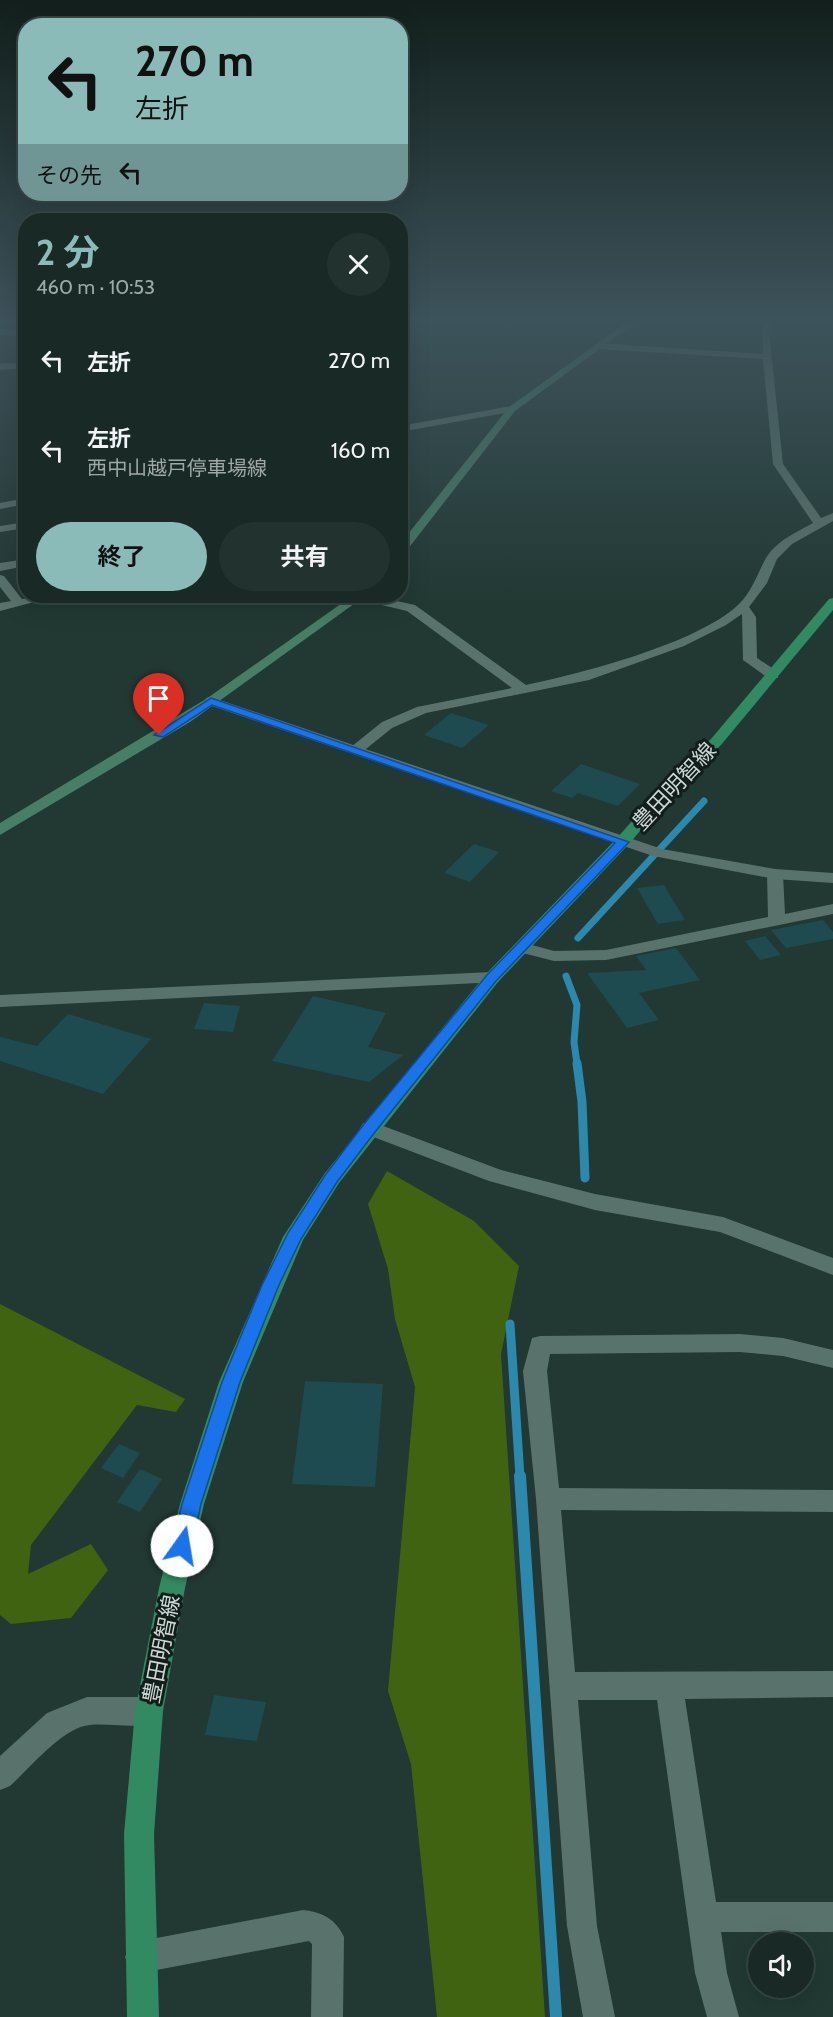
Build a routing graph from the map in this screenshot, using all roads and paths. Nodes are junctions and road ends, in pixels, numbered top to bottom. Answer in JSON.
{"nodes":[{"id":1,"x":466,"y":417,"type":"edge"},
{"id":2,"x":506,"y":417,"type":"edge"},
{"id":3,"x":774,"y":417,"type":"edge"},
{"id":4,"x":408,"y":428,"type":"edge"},
{"id":5,"x":18,"y":503,"type":"edge"},
{"id":6,"x":0,"y":506,"type":"edge"},
{"id":7,"x":833,"y":516,"type":"edge"},
{"id":8,"x":819,"y":523,"type":"junction"},
{"id":9,"x":18,"y":526,"type":"edge"},
{"id":10,"x":0,"y":529,"type":"edge"},
{"id":11,"x":408,"y":542,"type":"edge"},
{"id":12,"x":18,"y":564,"type":"edge"},
{"id":13,"x":0,"y":567,"type":"edge"},
{"id":14,"x":0,"y":579,"type":"edge"},
{"id":15,"x":18,"y":602,"type":"edge"},
{"id":16,"x":833,"y":602,"type":"edge"},
{"id":17,"x":19,"y":603,"type":"edge"},
{"id":18,"x":350,"y":603,"type":"edge"},
{"id":19,"x":390,"y":603,"type":"edge"},
{"id":20,"x":0,"y":607,"type":"edge"},
{"id":21,"x":742,"y":608,"type":"junction"},
{"id":22,"x":773,"y":675,"type":"junction"},
{"id":23,"x":523,"y":689,"type":"junction"},
{"id":24,"x":211,"y":701,"type":"junction"},
{"id":25,"x":356,"y":750,"type":"junction"},
{"id":26,"x":0,"y":830,"type":"edge"},
{"id":27,"x":623,"y":842,"type":"junction"},
{"id":28,"x":775,"y":874,"type":"junction"},
{"id":29,"x":833,"y":878,"type":"edge"},
{"id":30,"x":833,"y":909,"type":"edge"},
{"id":31,"x":777,"y":922,"type":"junction"},
{"id":32,"x":521,"y":947,"type":"junction"},
{"id":33,"x":492,"y":978,"type":"junction"},
{"id":34,"x":0,"y":1000,"type":"edge"},
{"id":35,"x":370,"y":1128,"type":"junction"},
{"id":36,"x":833,"y":1267,"type":"edge"},
{"id":37,"x":833,"y":1359,"type":"edge"},
{"id":38,"x":548,"y":1498,"type":"junction"},
{"id":39,"x":833,"y":1501,"type":"edge"},
{"id":40,"x":833,"y":1684,"type":"edge"},
{"id":41,"x":562,"y":1686,"type":"junction"},
{"id":42,"x":669,"y":1686,"type":"junction"},
{"id":43,"x":149,"y":1711,"type":"junction"},
{"id":44,"x":0,"y":1776,"type":"edge"},
{"id":45,"x":702,"y":1917,"type":"junction"},
{"id":46,"x":833,"y":1917,"type":"edge"},
{"id":47,"x":141,"y":1957,"type":"junction"},
{"id":48,"x":144,"y":2017,"type":"edge"},
{"id":49,"x":327,"y":2017,"type":"edge"},
{"id":50,"x":599,"y":2017,"type":"edge"},
{"id":51,"x":723,"y":2017,"type":"edge"}],
"edges":[{"from":1,"to":4,"type":"street"},
{"from":2,"to":11,"type":"main road"},
{"from":3,"to":8,"type":"street"},
{"from":5,"to":6,"type":"street"},
{"from":7,"to":8,"type":"street"},
{"from":8,"to":21,"type":"street"},
{"from":9,"to":10,"type":"street"},
{"from":12,"to":13,"type":"street"},
{"from":14,"to":15,"type":"street"},
{"from":16,"to":22,"type":"main road","name":"豊田明智線"},
{"from":17,"to":20,"type":"street"},
{"from":18,"to":24,"type":"main road"},
{"from":19,"to":23,"type":"street"},
{"from":21,"to":22,"type":"street"},
{"from":21,"to":23,"type":"street"},
{"from":22,"to":27,"type":"main road","name":"豊田明智線"},
{"from":23,"to":25,"type":"street"},
{"from":24,"to":25,"type":"street"},
{"from":24,"to":26,"type":"main road"},
{"from":25,"to":27,"type":"street"},
{"from":27,"to":28,"type":"street"},
{"from":27,"to":32,"type":"main road","name":"豊田明智線"},
{"from":28,"to":29,"type":"street"},
{"from":28,"to":31,"type":"street"},
{"from":30,"to":31,"type":"street"},
{"from":31,"to":32,"type":"street"},
{"from":32,"to":33,"type":"main road","name":"豊田明智線"},
{"from":33,"to":34,"type":"street"},
{"from":33,"to":35,"type":"main road","name":"豊田明智線"},
{"from":35,"to":36,"type":"street"},
{"from":35,"to":43,"type":"main road","name":"豊田明智線"},
{"from":37,"to":38,"type":"street"},
{"from":38,"to":39,"type":"street"},
{"from":38,"to":41,"type":"street"},
{"from":40,"to":42,"type":"street"},
{"from":41,"to":42,"type":"street"},
{"from":41,"to":50,"type":"street"},
{"from":42,"to":45,"type":"street"},
{"from":43,"to":44,"type":"street"},
{"from":43,"to":47,"type":"main road","name":"豊田明智線"},
{"from":45,"to":46,"type":"street"},
{"from":45,"to":51,"type":"street"},
{"from":47,"to":48,"type":"main road","name":"豊田明智線"},
{"from":47,"to":49,"type":"street"}]}
